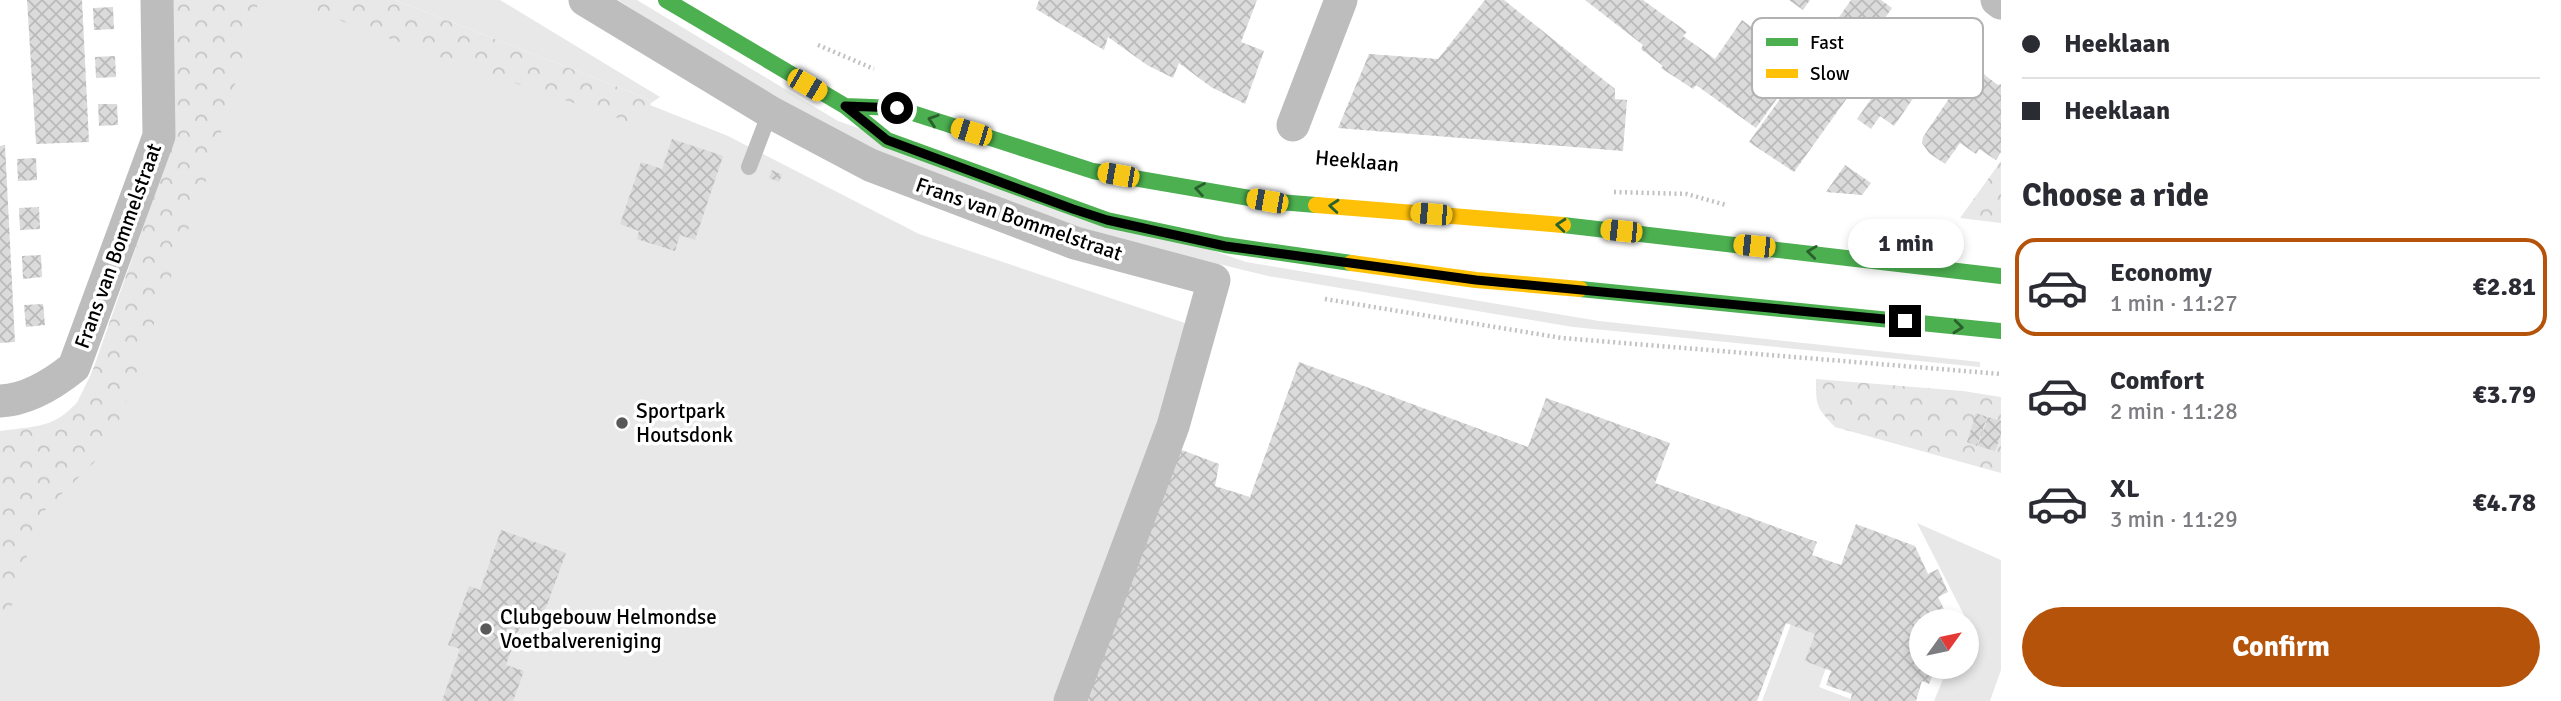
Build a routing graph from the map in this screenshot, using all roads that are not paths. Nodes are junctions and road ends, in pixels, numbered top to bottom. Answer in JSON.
{"nodes":[{"id":1,"x":157,"y":0,"type":"edge"},
{"id":2,"x":585,"y":0,"type":"edge"},
{"id":3,"x":666,"y":0,"type":"edge"},
{"id":4,"x":1341,"y":0,"type":"edge"},
{"id":5,"x":845,"y":106,"type":"junction"},
{"id":6,"x":770,"y":112,"type":"junction"},
{"id":7,"x":1293,"y":125,"type":"dead end"},
{"id":8,"x":749,"y":167,"type":"dead end"},
{"id":9,"x":2001,"y":276,"type":"edge"},
{"id":10,"x":2001,"y":331,"type":"edge"},
{"id":11,"x":0,"y":401,"type":"edge"},
{"id":12,"x":1070,"y":701,"type":"edge"}],
"edges":[{"from":1,"to":11,"type":"street","name":"Frans van Bommelstraat"},
{"from":2,"to":6,"type":"street","name":"Frans van Bommelstraat"},
{"from":3,"to":5,"type":"main road"},
{"from":4,"to":7,"type":"street"},
{"from":9,"to":5,"type":"main road","one_way":true},
{"from":5,"to":10,"type":"main road","one_way":true},
{"from":6,"to":8,"type":"lane"},
{"from":6,"to":12,"type":"street","name":"Frans van Bommelstraat"}]}
